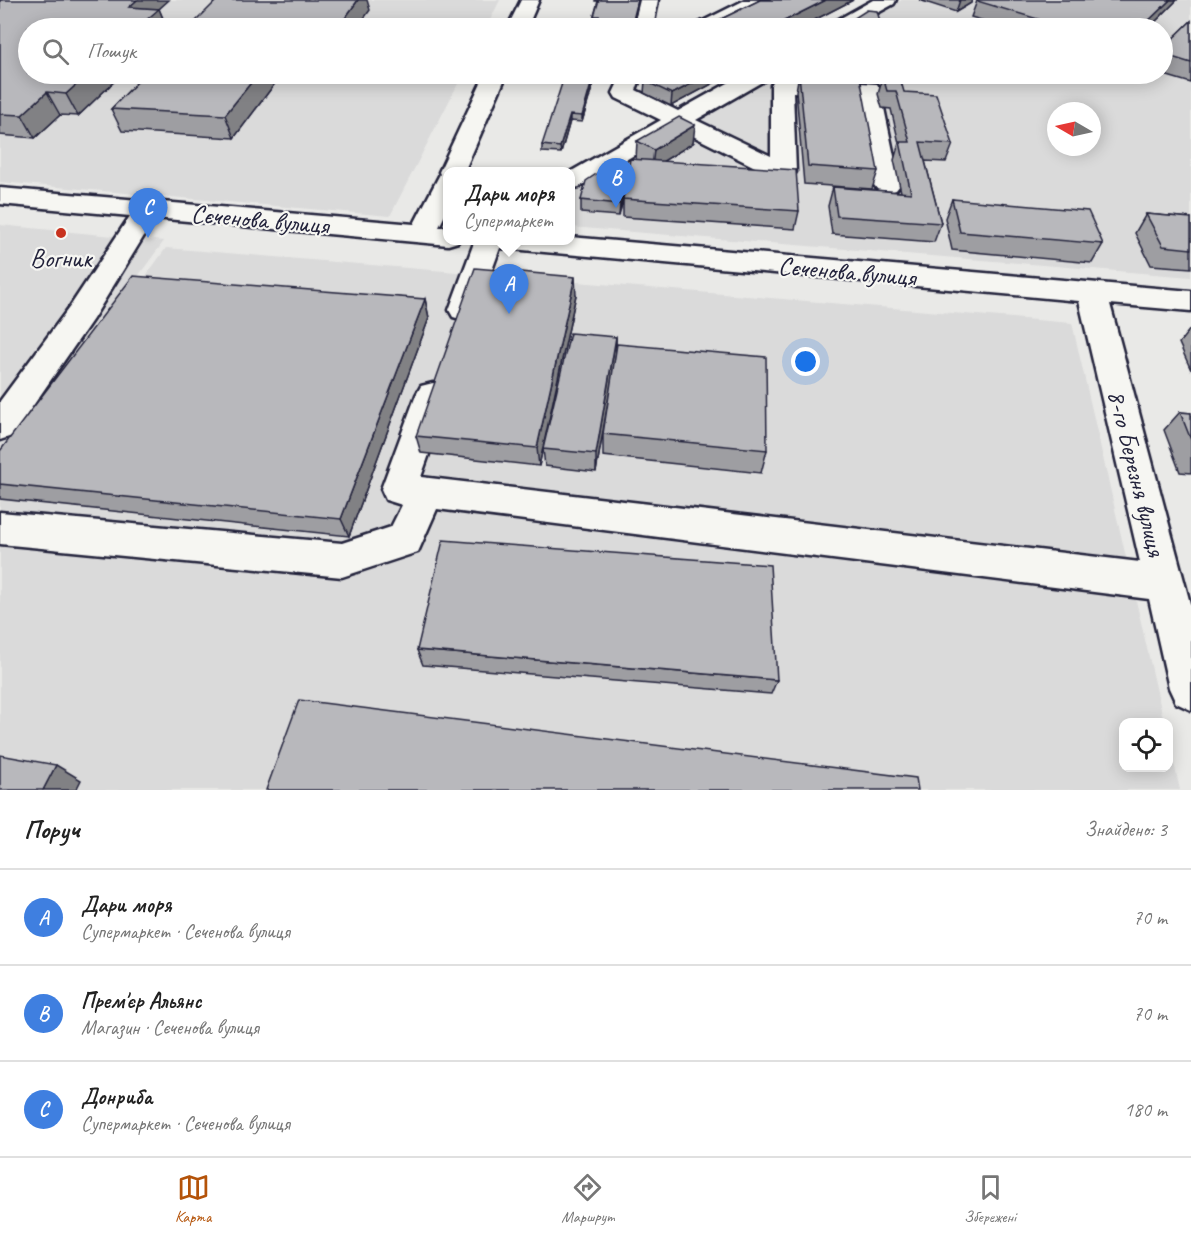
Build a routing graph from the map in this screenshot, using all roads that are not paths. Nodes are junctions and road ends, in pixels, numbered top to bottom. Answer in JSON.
{"nodes":[{"id":1,"x":530,"y":0,"type":"edge"},
{"id":2,"x":649,"y":0,"type":"edge"},
{"id":3,"x":760,"y":0,"type":"edge"},
{"id":4,"x":887,"y":0,"type":"edge"},
{"id":5,"x":522,"y":18,"type":"edge"},
{"id":6,"x":645,"y":18,"type":"edge"},
{"id":7,"x":724,"y":18,"type":"edge"},
{"id":8,"x":855,"y":18,"type":"edge"},
{"id":9,"x":491,"y":84,"type":"edge"},
{"id":10,"x":628,"y":84,"type":"edge"},
{"id":11,"x":741,"y":84,"type":"edge"},
{"id":12,"x":678,"y":120,"type":"junction"},
{"id":13,"x":453,"y":167,"type":"edge"},
{"id":14,"x":575,"y":179,"type":"edge"},
{"id":15,"x":887,"y":185,"type":"dead end"},
{"id":16,"x":0,"y":196,"type":"edge"},
{"id":17,"x":443,"y":198,"type":"edge"},
{"id":18,"x":147,"y":209,"type":"junction"},
{"id":19,"x":435,"y":235,"type":"edge"},
{"id":20,"x":487,"y":245,"type":"edge"},
{"id":21,"x":560,"y":245,"type":"edge"},
{"id":22,"x":1092,"y":292,"type":"junction"},
{"id":23,"x":1191,"y":301,"type":"edge"},
{"id":24,"x":0,"y":427,"type":"edge"},
{"id":25,"x":427,"y":492,"type":"junction"},
{"id":26,"x":0,"y":528,"type":"edge"},
{"id":27,"x":1165,"y":583,"type":"junction"},
{"id":28,"x":1191,"y":688,"type":"edge"}],
"edges":[{"from":1,"to":5,"type":"street"},
{"from":2,"to":6,"type":"street"},
{"from":3,"to":7,"type":"street"},
{"from":4,"to":8,"type":"street"},
{"from":9,"to":13,"type":"street"},
{"from":10,"to":12,"type":"street"},
{"from":11,"to":12,"type":"street"},
{"from":12,"to":14,"type":"street"},
{"from":12,"to":15,"type":"street"},
{"from":16,"to":18,"type":"street","name":"Сєченова вулиця"},
{"from":17,"to":19,"type":"street"},
{"from":18,"to":19,"type":"street","name":"Сєченова вулиця"},
{"from":18,"to":24,"type":"street"},
{"from":20,"to":25,"type":"street"},
{"from":21,"to":22,"type":"street","name":"Сєченова вулиця"},
{"from":22,"to":23,"type":"street","name":"Сєченова вулиця"},
{"from":22,"to":27,"type":"street","name":"8-го Березня вулиця"},
{"from":25,"to":26,"type":"street"},
{"from":25,"to":27,"type":"street"},
{"from":27,"to":28,"type":"street","name":"8-го Березня вулиця"}]}
